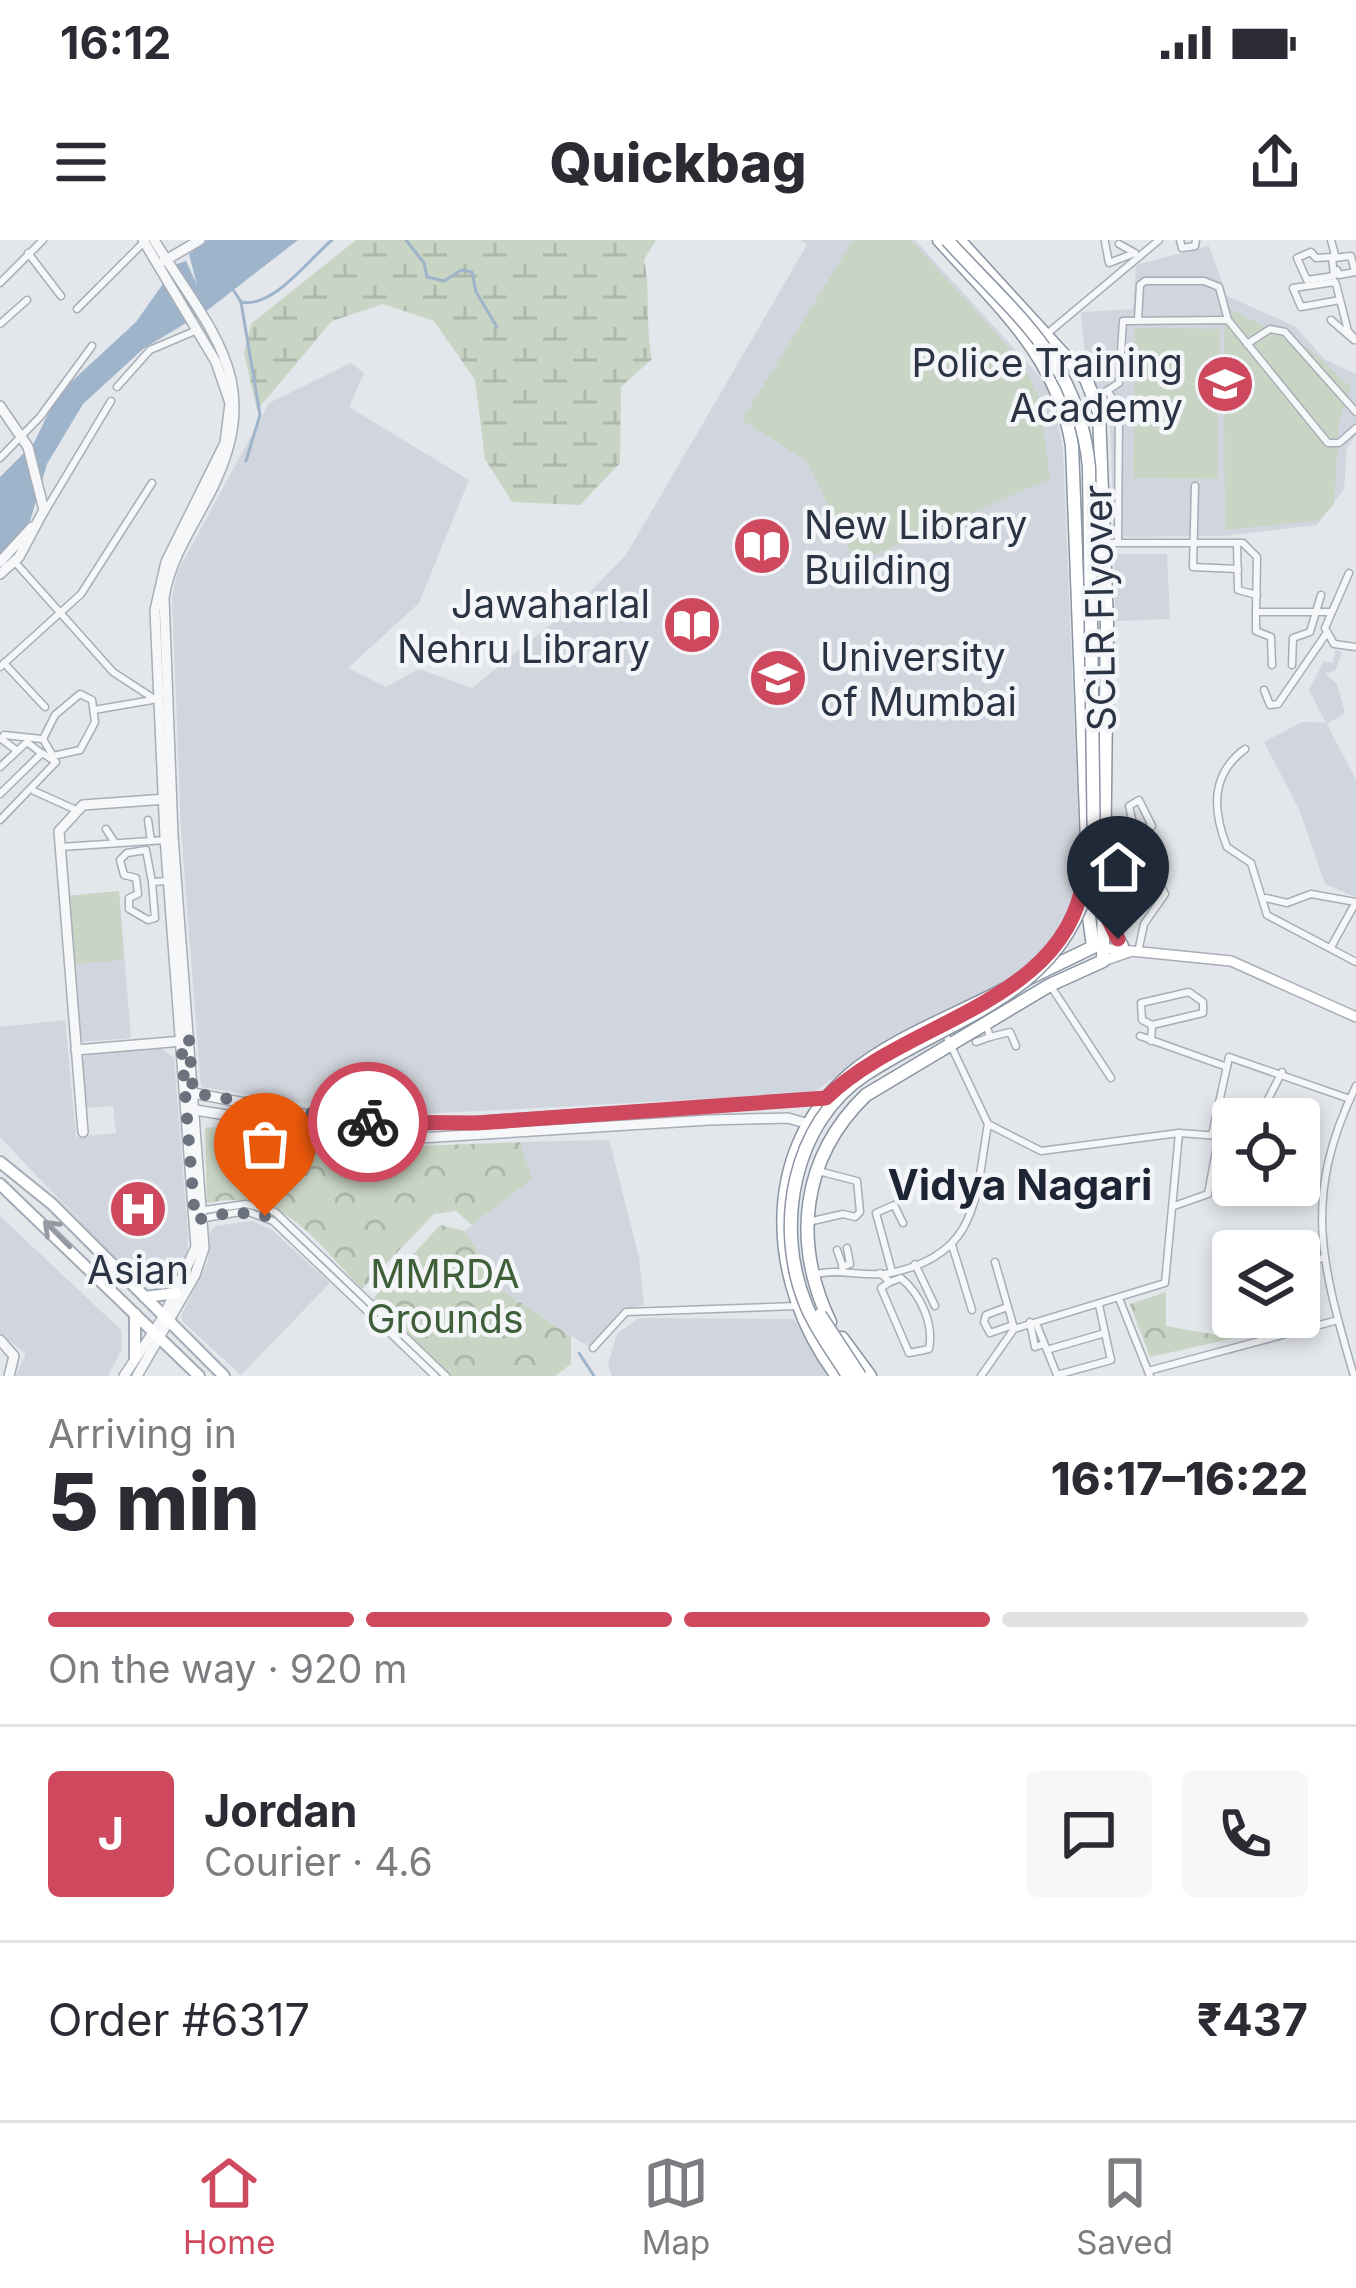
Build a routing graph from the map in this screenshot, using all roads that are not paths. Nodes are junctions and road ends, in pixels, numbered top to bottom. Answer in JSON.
{"nodes":[{"id":1,"x":43,"y":240,"type":"edge"},
{"id":2,"x":200,"y":240,"type":"edge"},
{"id":3,"x":943,"y":240,"type":"edge"},
{"id":4,"x":958,"y":240,"type":"edge"},
{"id":5,"x":1160,"y":240,"type":"edge"},
{"id":6,"x":1180,"y":240,"type":"edge"},
{"id":7,"x":1196,"y":240,"type":"edge"},
{"id":8,"x":1331,"y":240,"type":"edge"},
{"id":9,"x":143,"y":241,"type":"edge"},
{"id":10,"x":1105,"y":242,"type":"edge"},
{"id":11,"x":1119,"y":244,"type":"dead end"},
{"id":12,"x":1314,"y":249,"type":"edge"},
{"id":13,"x":1356,"y":251,"type":"edge"},
{"id":14,"x":28,"y":253,"type":"junction"},
{"id":15,"x":1137,"y":256,"type":"junction"},
{"id":16,"x":165,"y":267,"type":"junction"},
{"id":17,"x":0,"y":283,"type":"edge"},
{"id":18,"x":61,"y":296,"type":"dead end"},
{"id":19,"x":27,"y":300,"type":"dead end"},
{"id":20,"x":1340,"y":300,"type":"junction"},
{"id":21,"x":77,"y":308,"type":"dead end"},
{"id":22,"x":1138,"y":320,"type":"junction"},
{"id":23,"x":1228,"y":320,"type":"junction"},
{"id":24,"x":1331,"y":320,"type":"dead end"},
{"id":25,"x":0,"y":324,"type":"edge"},
{"id":26,"x":198,"y":326,"type":"junction"},
{"id":27,"x":1048,"y":333,"type":"junction"},
{"id":28,"x":1356,"y":340,"type":"edge"},
{"id":29,"x":1247,"y":344,"type":"junction"},
{"id":30,"x":92,"y":346,"type":"dead end"},
{"id":31,"x":117,"y":387,"type":"dead end"},
{"id":32,"x":1095,"y":394,"type":"junction"},
{"id":33,"x":111,"y":401,"type":"dead end"},
{"id":34,"x":0,"y":410,"type":"edge"},
{"id":35,"x":1356,"y":412,"type":"edge"},
{"id":36,"x":1356,"y":428,"type":"edge"},
{"id":37,"x":22,"y":434,"type":"junction"},
{"id":38,"x":0,"y":458,"type":"edge"},
{"id":39,"x":152,"y":483,"type":"dead end"},
{"id":40,"x":1195,"y":486,"type":"dead end"},
{"id":41,"x":42,"y":516,"type":"junction"},
{"id":42,"x":1193,"y":542,"type":"junction"},
{"id":43,"x":1112,"y":543,"type":"junction"},
{"id":44,"x":1237,"y":543,"type":"junction"},
{"id":45,"x":8,"y":559,"type":"edge"},
{"id":46,"x":1238,"y":569,"type":"junction"},
{"id":47,"x":1349,"y":573,"type":"dead end"},
{"id":48,"x":0,"y":574,"type":"edge"},
{"id":49,"x":1257,"y":595,"type":"junction"},
{"id":50,"x":1321,"y":595,"type":"dead end"},
{"id":51,"x":1294,"y":597,"type":"dead end"},
{"id":52,"x":1256,"y":612,"type":"junction"},
{"id":53,"x":1294,"y":612,"type":"junction"},
{"id":54,"x":1316,"y":612,"type":"junction"},
{"id":55,"x":62,"y":613,"type":"junction"},
{"id":56,"x":1331,"y":613,"type":"junction"},
{"id":57,"x":1107,"y":624,"type":"junction"},
{"id":58,"x":1080,"y":625,"type":"junction"},
{"id":59,"x":1326,"y":634,"type":"junction"},
{"id":60,"x":1356,"y":647,"type":"edge"},
{"id":61,"x":1272,"y":664,"type":"dead end"},
{"id":62,"x":2,"y":665,"type":"edge"},
{"id":63,"x":1292,"y":665,"type":"dead end"},
{"id":64,"x":1264,"y":690,"type":"dead end"},
{"id":65,"x":162,"y":703,"type":"junction"},
{"id":66,"x":45,"y":707,"type":"dead end"},
{"id":67,"x":94,"y":710,"type":"junction"},
{"id":68,"x":2,"y":736,"type":"edge"},
{"id":69,"x":44,"y":739,"type":"junction"},
{"id":70,"x":1245,"y":749,"type":"dead end"},
{"id":71,"x":17,"y":751,"type":"junction"},
{"id":72,"x":41,"y":754,"type":"junction"},
{"id":73,"x":0,"y":767,"type":"edge"},
{"id":74,"x":32,"y":790,"type":"junction"},
{"id":75,"x":0,"y":794,"type":"edge"},
{"id":76,"x":167,"y":799,"type":"junction"},
{"id":77,"x":74,"y":809,"type":"junction"},
{"id":78,"x":2,"y":814,"type":"edge"},
{"id":79,"x":148,"y":820,"type":"dead end"},
{"id":80,"x":1135,"y":832,"type":"junction"},
{"id":81,"x":1105,"y":834,"type":"junction"},
{"id":82,"x":165,"y":840,"type":"junction"},
{"id":83,"x":151,"y":841,"type":"junction"},
{"id":84,"x":58,"y":848,"type":"junction"},
{"id":85,"x":1084,"y":878,"type":"junction"},
{"id":86,"x":1111,"y":879,"type":"junction"},
{"id":87,"x":169,"y":885,"type":"junction"},
{"id":88,"x":152,"y":886,"type":"junction"},
{"id":89,"x":1266,"y":898,"type":"junction"},
{"id":90,"x":1105,"y":911,"type":"junction"},
{"id":91,"x":1331,"y":947,"type":"junction"},
{"id":92,"x":1131,"y":949,"type":"junction"},
{"id":93,"x":1097,"y":956,"type":"junction"},
{"id":94,"x":1354,"y":961,"type":"edge"},
{"id":95,"x":1051,"y":970,"type":"junction"},
{"id":96,"x":1014,"y":985,"type":"junction"},
{"id":97,"x":1050,"y":985,"type":"junction"},
{"id":98,"x":1356,"y":1017,"type":"edge"},
{"id":99,"x":940,"y":1022,"type":"junction"},
{"id":100,"x":1152,"y":1025,"type":"junction"},
{"id":101,"x":988,"y":1030,"type":"junction"},
{"id":102,"x":1140,"y":1036,"type":"dead end"},
{"id":103,"x":185,"y":1040,"type":"junction"},
{"id":104,"x":1151,"y":1041,"type":"junction"},
{"id":105,"x":976,"y":1042,"type":"dead end"},
{"id":106,"x":950,"y":1045,"type":"junction"},
{"id":107,"x":1016,"y":1046,"type":"dead end"},
{"id":108,"x":76,"y":1050,"type":"junction"},
{"id":109,"x":1227,"y":1067,"type":"junction"},
{"id":110,"x":1282,"y":1072,"type":"junction"},
{"id":111,"x":1111,"y":1078,"type":"dead end"},
{"id":112,"x":1356,"y":1086,"type":"edge"},
{"id":113,"x":193,"y":1093,"type":"junction"},
{"id":114,"x":826,"y":1098,"type":"junction"},
{"id":115,"x":1222,"y":1098,"type":"edge"},
{"id":116,"x":1269,"y":1098,"type":"edge"},
{"id":117,"x":1350,"y":1100,"type":"junction"},
{"id":118,"x":708,"y":1106,"type":"junction"},
{"id":119,"x":195,"y":1110,"type":"junction"},
{"id":120,"x":616,"y":1112,"type":"junction"},
{"id":121,"x":332,"y":1118,"type":"junction"},
{"id":122,"x":709,"y":1120,"type":"junction"},
{"id":123,"x":400,"y":1124,"type":"junction"},
{"id":124,"x":809,"y":1124,"type":"junction"},
{"id":125,"x":988,"y":1124,"type":"junction"},
{"id":126,"x":618,"y":1126,"type":"junction"},
{"id":127,"x":83,"y":1132,"type":"dead end"},
{"id":128,"x":330,"y":1132,"type":"junction"},
{"id":129,"x":1179,"y":1133,"type":"junction"},
{"id":130,"x":1212,"y":1135,"type":"edge"},
{"id":131,"x":400,"y":1137,"type":"junction"},
{"id":132,"x":1212,"y":1160,"type":"edge"},
{"id":133,"x":0,"y":1162,"type":"edge"},
{"id":134,"x":815,"y":1170,"type":"junction"},
{"id":135,"x":0,"y":1184,"type":"edge"},
{"id":136,"x":1174,"y":1206,"type":"junction"},
{"id":137,"x":199,"y":1215,"type":"junction"},
{"id":138,"x":806,"y":1222,"type":"junction"},
{"id":139,"x":903,"y":1223,"type":"dead end"},
{"id":140,"x":783,"y":1244,"type":"junction"},
{"id":141,"x":806,"y":1244,"type":"junction"},
{"id":142,"x":952,"y":1245,"type":"junction"},
{"id":143,"x":847,"y":1248,"type":"dead end"},
{"id":144,"x":837,"y":1250,"type":"dead end"},
{"id":145,"x":1324,"y":1258,"type":"junction"},
{"id":146,"x":1320,"y":1259,"type":"edge"},
{"id":147,"x":994,"y":1262,"type":"dead end"},
{"id":148,"x":915,"y":1264,"type":"junction"},
{"id":149,"x":843,"y":1269,"type":"junction"},
{"id":150,"x":811,"y":1276,"type":"junction"},
{"id":151,"x":891,"y":1277,"type":"junction"},
{"id":152,"x":176,"y":1293,"type":"junction"},
{"id":153,"x":145,"y":1297,"type":"junction"},
{"id":154,"x":1120,"y":1300,"type":"junction"},
{"id":155,"x":1100,"y":1305,"type":"junction"},
{"id":156,"x":796,"y":1306,"type":"junction"},
{"id":157,"x":935,"y":1306,"type":"dead end"},
{"id":158,"x":1008,"y":1307,"type":"junction"},
{"id":159,"x":973,"y":1310,"type":"dead end"},
{"id":160,"x":134,"y":1311,"type":"junction"},
{"id":161,"x":997,"y":1311,"type":"junction"},
{"id":162,"x":167,"y":1319,"type":"junction"},
{"id":163,"x":1338,"y":1319,"type":"junction"},
{"id":164,"x":1033,"y":1322,"type":"junction"},
{"id":165,"x":1011,"y":1328,"type":"junction"},
{"id":166,"x":156,"y":1333,"type":"junction"},
{"id":167,"x":1105,"y":1334,"type":"junction"},
{"id":168,"x":0,"y":1340,"type":"edge"},
{"id":169,"x":1042,"y":1347,"type":"junction"},
{"id":170,"x":593,"y":1348,"type":"dead end"},
{"id":171,"x":135,"y":1358,"type":"junction"},
{"id":172,"x":1149,"y":1374,"type":"edge"},
{"id":173,"x":9,"y":1376,"type":"edge"},
{"id":174,"x":124,"y":1376,"type":"edge"},
{"id":175,"x":137,"y":1376,"type":"edge"},
{"id":176,"x":200,"y":1376,"type":"edge"},
{"id":177,"x":224,"y":1376,"type":"edge"},
{"id":178,"x":435,"y":1376,"type":"edge"},
{"id":179,"x":446,"y":1376,"type":"edge"},
{"id":180,"x":842,"y":1376,"type":"edge"},
{"id":181,"x":860,"y":1376,"type":"edge"},
{"id":182,"x":870,"y":1376,"type":"edge"},
{"id":183,"x":981,"y":1376,"type":"edge"},
{"id":184,"x":1354,"y":1376,"type":"edge"}],
"edges":[{"from":1,"to":14,"type":"street"},
{"from":2,"to":16,"type":"street"},
{"from":3,"to":58,"type":"highway"},
{"from":3,"to":180,"type":"highway","bridge":true},
{"from":4,"to":27,"type":"highway"},
{"from":5,"to":15,"type":"street"},
{"from":6,"to":7,"type":"street"},
{"from":8,"to":13,"type":"street"},
{"from":9,"to":16,"type":"street"},
{"from":9,"to":21,"type":"street"},
{"from":10,"to":15,"type":"street"},
{"from":11,"to":15,"type":"street"},
{"from":12,"to":12,"type":"street"},
{"from":14,"to":17,"type":"street"},
{"from":14,"to":18,"type":"street"},
{"from":15,"to":27,"type":"street"},
{"from":16,"to":26,"type":"street"},
{"from":19,"to":25,"type":"street"},
{"from":20,"to":20,"type":"street"},
{"from":20,"to":28,"type":"street"},
{"from":22,"to":23,"type":"street"},
{"from":22,"to":23,"type":"street"},
{"from":22,"to":32,"type":"street"},
{"from":23,"to":29,"type":"street"},
{"from":24,"to":28,"type":"street"},
{"from":26,"to":31,"type":"street"},
{"from":26,"to":65,"type":"street"},
{"from":27,"to":32,"type":"highway"},
{"from":29,"to":35,"type":"street"},
{"from":29,"to":36,"type":"street"},
{"from":30,"to":37,"type":"street"},
{"from":32,"to":43,"type":"highway"},
{"from":32,"to":81,"type":"highway","name":"SCLR Flyover","bridge":true},
{"from":33,"to":41,"type":"street"},
{"from":34,"to":37,"type":"street"},
{"from":37,"to":38,"type":"street"},
{"from":37,"to":41,"type":"street"},
{"from":39,"to":55,"type":"street"},
{"from":40,"to":42,"type":"street"},
{"from":41,"to":45,"type":"street"},
{"from":42,"to":43,"type":"street"},
{"from":42,"to":44,"type":"street"},
{"from":42,"to":46,"type":"street"},
{"from":43,"to":57,"type":"highway"},
{"from":44,"to":46,"type":"street"},
{"from":44,"to":49,"type":"street"},
{"from":45,"to":48,"type":"street"},
{"from":45,"to":55,"type":"street"},
{"from":46,"to":49,"type":"street"},
{"from":47,"to":56,"type":"street"},
{"from":49,"to":52,"type":"street"},
{"from":50,"to":54,"type":"street"},
{"from":51,"to":53,"type":"street"},
{"from":52,"to":53,"type":"street"},
{"from":52,"to":61,"type":"street"},
{"from":53,"to":54,"type":"street"},
{"from":54,"to":56,"type":"street"},
{"from":54,"to":63,"type":"street"},
{"from":55,"to":62,"type":"street"},
{"from":55,"to":65,"type":"street"},
{"from":56,"to":59,"type":"street"},
{"from":57,"to":58,"type":"highway"},
{"from":57,"to":81,"type":"highway"},
{"from":58,"to":85,"type":"highway"},
{"from":59,"to":60,"type":"street"},
{"from":59,"to":64,"type":"street"},
{"from":62,"to":66,"type":"street"},
{"from":65,"to":67,"type":"street"},
{"from":65,"to":76,"type":"street"},
{"from":67,"to":69,"type":"street"},
{"from":67,"to":69,"type":"street"},
{"from":68,"to":69,"type":"street"},
{"from":68,"to":71,"type":"street"},
{"from":70,"to":89,"type":"street"},
{"from":71,"to":72,"type":"street"},
{"from":71,"to":73,"type":"street"},
{"from":72,"to":74,"type":"street"},
{"from":72,"to":75,"type":"street"},
{"from":74,"to":77,"type":"street"},
{"from":74,"to":78,"type":"street"},
{"from":76,"to":77,"type":"street"},
{"from":76,"to":82,"type":"street"},
{"from":76,"to":103,"type":"street"},
{"from":77,"to":84,"type":"street"},
{"from":79,"to":83,"type":"street"},
{"from":80,"to":80,"type":"street"},
{"from":80,"to":81,"type":"street"},
{"from":81,"to":86,"type":"highway"},
{"from":81,"to":181,"type":"highway","bridge":true},
{"from":82,"to":83,"type":"street"},
{"from":82,"to":87,"type":"street"},
{"from":83,"to":84,"type":"street"},
{"from":84,"to":108,"type":"street"},
{"from":85,"to":86,"type":"highway"},
{"from":85,"to":90,"type":"highway"},
{"from":85,"to":96,"type":"highway"},
{"from":86,"to":90,"type":"highway"},
{"from":86,"to":90,"type":"street"},
{"from":87,"to":88,"type":"street"},
{"from":87,"to":103,"type":"street"},
{"from":88,"to":88,"type":"street"},
{"from":89,"to":91,"type":"street"},
{"from":89,"to":91,"type":"street"},
{"from":90,"to":92,"type":"highway"},
{"from":90,"to":92,"type":"street"},
{"from":90,"to":93,"type":"highway"},
{"from":90,"to":95,"type":"highway"},
{"from":91,"to":94,"type":"street"},
{"from":92,"to":93,"type":"main road"},
{"from":92,"to":98,"type":"main road"},
{"from":93,"to":95,"type":"highway"},
{"from":93,"to":97,"type":"highway"},
{"from":95,"to":96,"type":"highway"},
{"from":96,"to":99,"type":"highway"},
{"from":97,"to":101,"type":"highway"},
{"from":97,"to":111,"type":"street"},
{"from":99,"to":106,"type":"street"},
{"from":99,"to":114,"type":"highway"},
{"from":100,"to":100,"type":"street"},
{"from":100,"to":104,"type":"street"},
{"from":101,"to":105,"type":"street"},
{"from":101,"to":106,"type":"highway"},
{"from":101,"to":107,"type":"street"},
{"from":102,"to":104,"type":"street"},
{"from":103,"to":108,"type":"street"},
{"from":103,"to":113,"type":"street"},
{"from":103,"to":137,"type":"street"},
{"from":104,"to":109,"type":"street"},
{"from":106,"to":125,"type":"street"},
{"from":106,"to":134,"type":"highway"},
{"from":108,"to":127,"type":"street"},
{"from":109,"to":110,"type":"street"},
{"from":109,"to":115,"type":"street"},
{"from":110,"to":116,"type":"street"},
{"from":110,"to":117,"type":"street"},
{"from":112,"to":117,"type":"street"},
{"from":113,"to":119,"type":"street"},
{"from":113,"to":121,"type":"street"},
{"from":114,"to":118,"type":"street"},
{"from":114,"to":124,"type":"highway"},
{"from":117,"to":145,"type":"street"},
{"from":118,"to":120,"type":"street"},
{"from":118,"to":122,"type":"street"},
{"from":119,"to":128,"type":"street"},
{"from":119,"to":137,"type":"street"},
{"from":120,"to":123,"type":"street"},
{"from":120,"to":126,"type":"street"},
{"from":121,"to":123,"type":"street"},
{"from":121,"to":128,"type":"street"},
{"from":122,"to":124,"type":"street"},
{"from":122,"to":126,"type":"street"},
{"from":123,"to":131,"type":"street"},
{"from":124,"to":140,"type":"highway"},
{"from":125,"to":129,"type":"street"},
{"from":125,"to":142,"type":"street"},
{"from":126,"to":131,"type":"street"},
{"from":128,"to":131,"type":"street"},
{"from":129,"to":130,"type":"street"},
{"from":129,"to":136,"type":"street"},
{"from":132,"to":136,"type":"street"},
{"from":133,"to":153,"type":"main road"},
{"from":134,"to":138,"type":"highway"},
{"from":134,"to":138,"type":"street"},
{"from":160,"to":135,"type":"main road","one_way":true},
{"from":136,"to":154,"type":"street"},
{"from":137,"to":152,"type":"street"},
{"from":137,"to":162,"type":"street"},
{"from":137,"to":178,"type":"street"},
{"from":137,"to":179,"type":"street"},
{"from":138,"to":141,"type":"highway"},
{"from":139,"to":151,"type":"street"},
{"from":140,"to":141,"type":"highway"},
{"from":140,"to":156,"type":"highway"},
{"from":141,"to":150,"type":"highway"},
{"from":142,"to":148,"type":"street"},
{"from":142,"to":159,"type":"street"},
{"from":143,"to":149,"type":"street"},
{"from":144,"to":149,"type":"street"},
{"from":145,"to":146,"type":"street"},
{"from":145,"to":163,"type":"street"},
{"from":147,"to":158,"type":"street"},
{"from":148,"to":151,"type":"street"},
{"from":148,"to":157,"type":"street"},
{"from":149,"to":150,"type":"street"},
{"from":149,"to":151,"type":"street"},
{"from":150,"to":182,"type":"highway"},
{"from":151,"to":151,"type":"street"},
{"from":152,"to":153,"type":"main road"},
{"from":152,"to":162,"type":"street"},
{"from":153,"to":162,"type":"main road"},
{"from":154,"to":155,"type":"street"},
{"from":154,"to":172,"type":"street"},
{"from":155,"to":164,"type":"street"},
{"from":155,"to":167,"type":"street"},
{"from":156,"to":170,"type":"street"},
{"from":156,"to":180,"type":"highway"},
{"from":158,"to":161,"type":"street"},
{"from":158,"to":165,"type":"street"},
{"from":160,"to":166,"type":"main road"},
{"from":160,"to":171,"type":"main road"},
{"from":161,"to":165,"type":"street"},
{"from":161,"to":165,"type":"street"},
{"from":162,"to":166,"type":"street"},
{"from":162,"to":177,"type":"main road"},
{"from":163,"to":172,"type":"street"},
{"from":163,"to":184,"type":"street"},
{"from":164,"to":165,"type":"street"},
{"from":164,"to":169,"type":"street"},
{"from":165,"to":183,"type":"street"},
{"from":166,"to":171,"type":"street"},
{"from":166,"to":175,"type":"street"},
{"from":166,"to":176,"type":"main road"},
{"from":167,"to":169,"type":"street"},
{"from":167,"to":169,"type":"street"},
{"from":168,"to":173,"type":"street"},
{"from":171,"to":174,"type":"street"}]}
